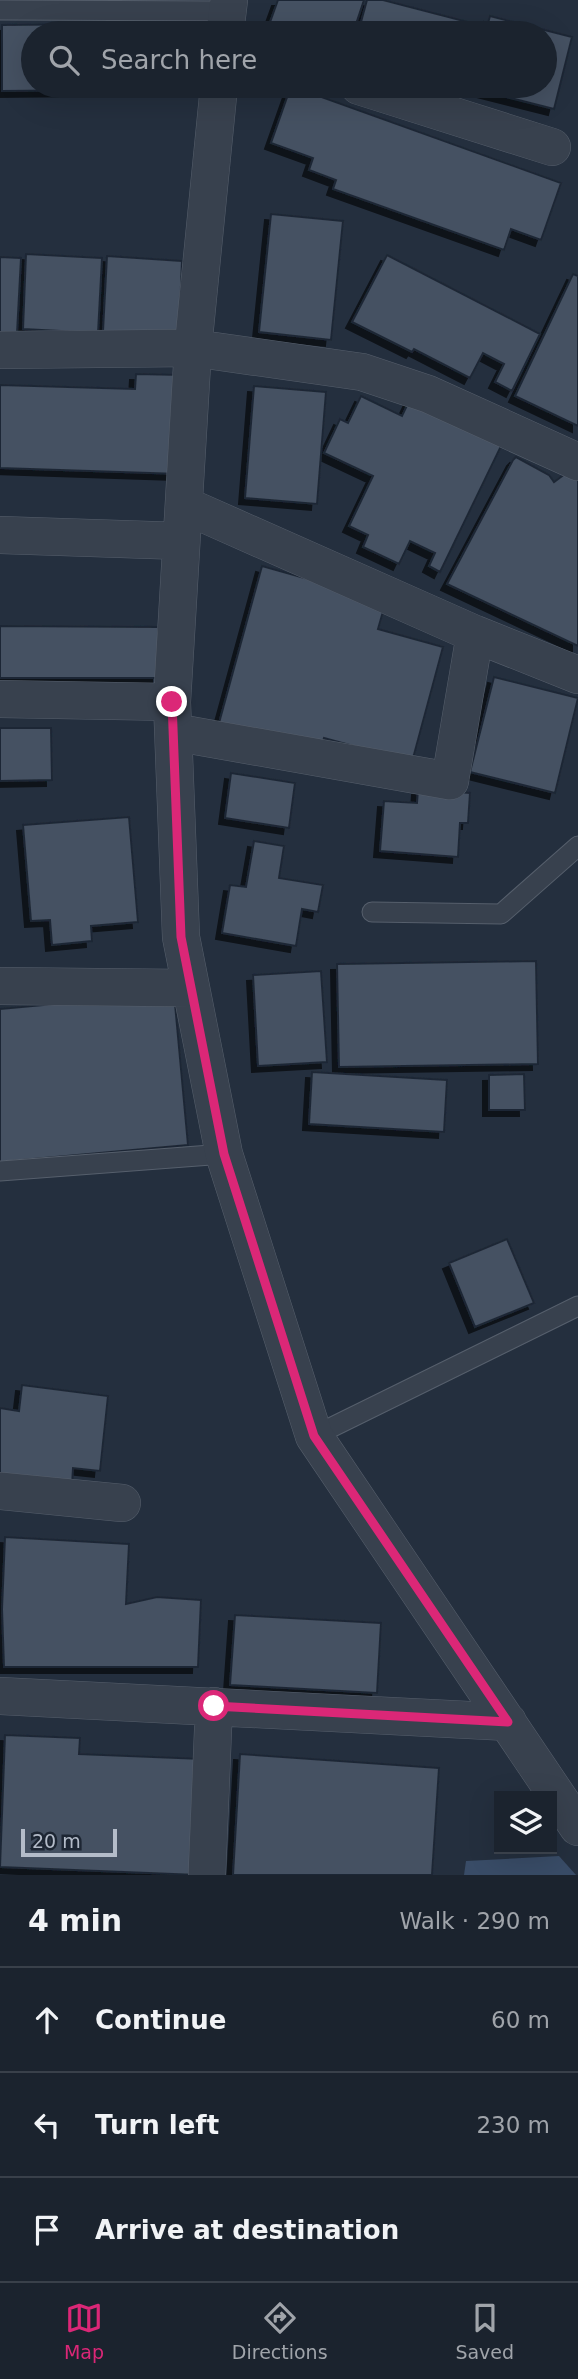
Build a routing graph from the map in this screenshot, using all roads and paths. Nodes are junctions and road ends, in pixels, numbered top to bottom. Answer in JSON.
{"nodes":[{"id":1,"x":0,"y":10,"type":"edge"},
{"id":2,"x":227,"y":15,"type":"edge"},
{"id":3,"x":218,"y":98,"type":"edge"},
{"id":4,"x":397,"y":98,"type":"edge"},
{"id":5,"x":552,"y":147,"type":"dead end"},
{"id":6,"x":193,"y":348,"type":"junction"},
{"id":7,"x":0,"y":350,"type":"edge"},
{"id":8,"x":578,"y":462,"type":"edge"},
{"id":9,"x":184,"y":505,"type":"junction"},
{"id":10,"x":0,"y":535,"type":"edge"},
{"id":11,"x":181,"y":541,"type":"junction"},
{"id":12,"x":475,"y":634,"type":"junction"},
{"id":13,"x":578,"y":675,"type":"edge"},
{"id":14,"x":0,"y":699,"type":"edge"},
{"id":15,"x":172,"y":717,"type":"junction"},
{"id":16,"x":578,"y":846,"type":"edge"},
{"id":17,"x":372,"y":912,"type":"dead end"},
{"id":18,"x":0,"y":986,"type":"edge"},
{"id":19,"x":191,"y":988,"type":"junction"},
{"id":20,"x":224,"y":1154,"type":"junction"},
{"id":21,"x":0,"y":1171,"type":"edge"},
{"id":22,"x":578,"y":1306,"type":"edge"},
{"id":23,"x":314,"y":1436,"type":"junction"},
{"id":24,"x":0,"y":1491,"type":"edge"},
{"id":25,"x":122,"y":1503,"type":"dead end"},
{"id":26,"x":0,"y":1696,"type":"edge"},
{"id":27,"x":214,"y":1706,"type":"junction"},
{"id":28,"x":508,"y":1722,"type":"junction"},
{"id":29,"x":578,"y":1827,"type":"edge"},
{"id":30,"x":207,"y":1875,"type":"edge"}],
"edges":[{"from":1,"to":2,"type":"lane"},
{"from":3,"to":6,"type":"street"},
{"from":4,"to":5,"type":"street"},
{"from":6,"to":7,"type":"street"},
{"from":6,"to":8,"type":"street"},
{"from":6,"to":9,"type":"street"},
{"from":9,"to":11,"type":"street"},
{"from":9,"to":12,"type":"street"},
{"from":10,"to":11,"type":"street"},
{"from":11,"to":15,"type":"street"},
{"from":12,"to":13,"type":"street"},
{"from":12,"to":15,"type":"street"},
{"from":14,"to":15,"type":"street"},
{"from":15,"to":19,"type":"street"},
{"from":16,"to":17,"type":"lane"},
{"from":18,"to":19,"type":"street"},
{"from":19,"to":20,"type":"street"},
{"from":20,"to":21,"type":"lane"},
{"from":20,"to":23,"type":"street"},
{"from":22,"to":23,"type":"lane"},
{"from":23,"to":28,"type":"street"},
{"from":24,"to":25,"type":"street"},
{"from":26,"to":27,"type":"street"},
{"from":27,"to":28,"type":"street"},
{"from":27,"to":30,"type":"street"},
{"from":28,"to":29,"type":"street"}]}
